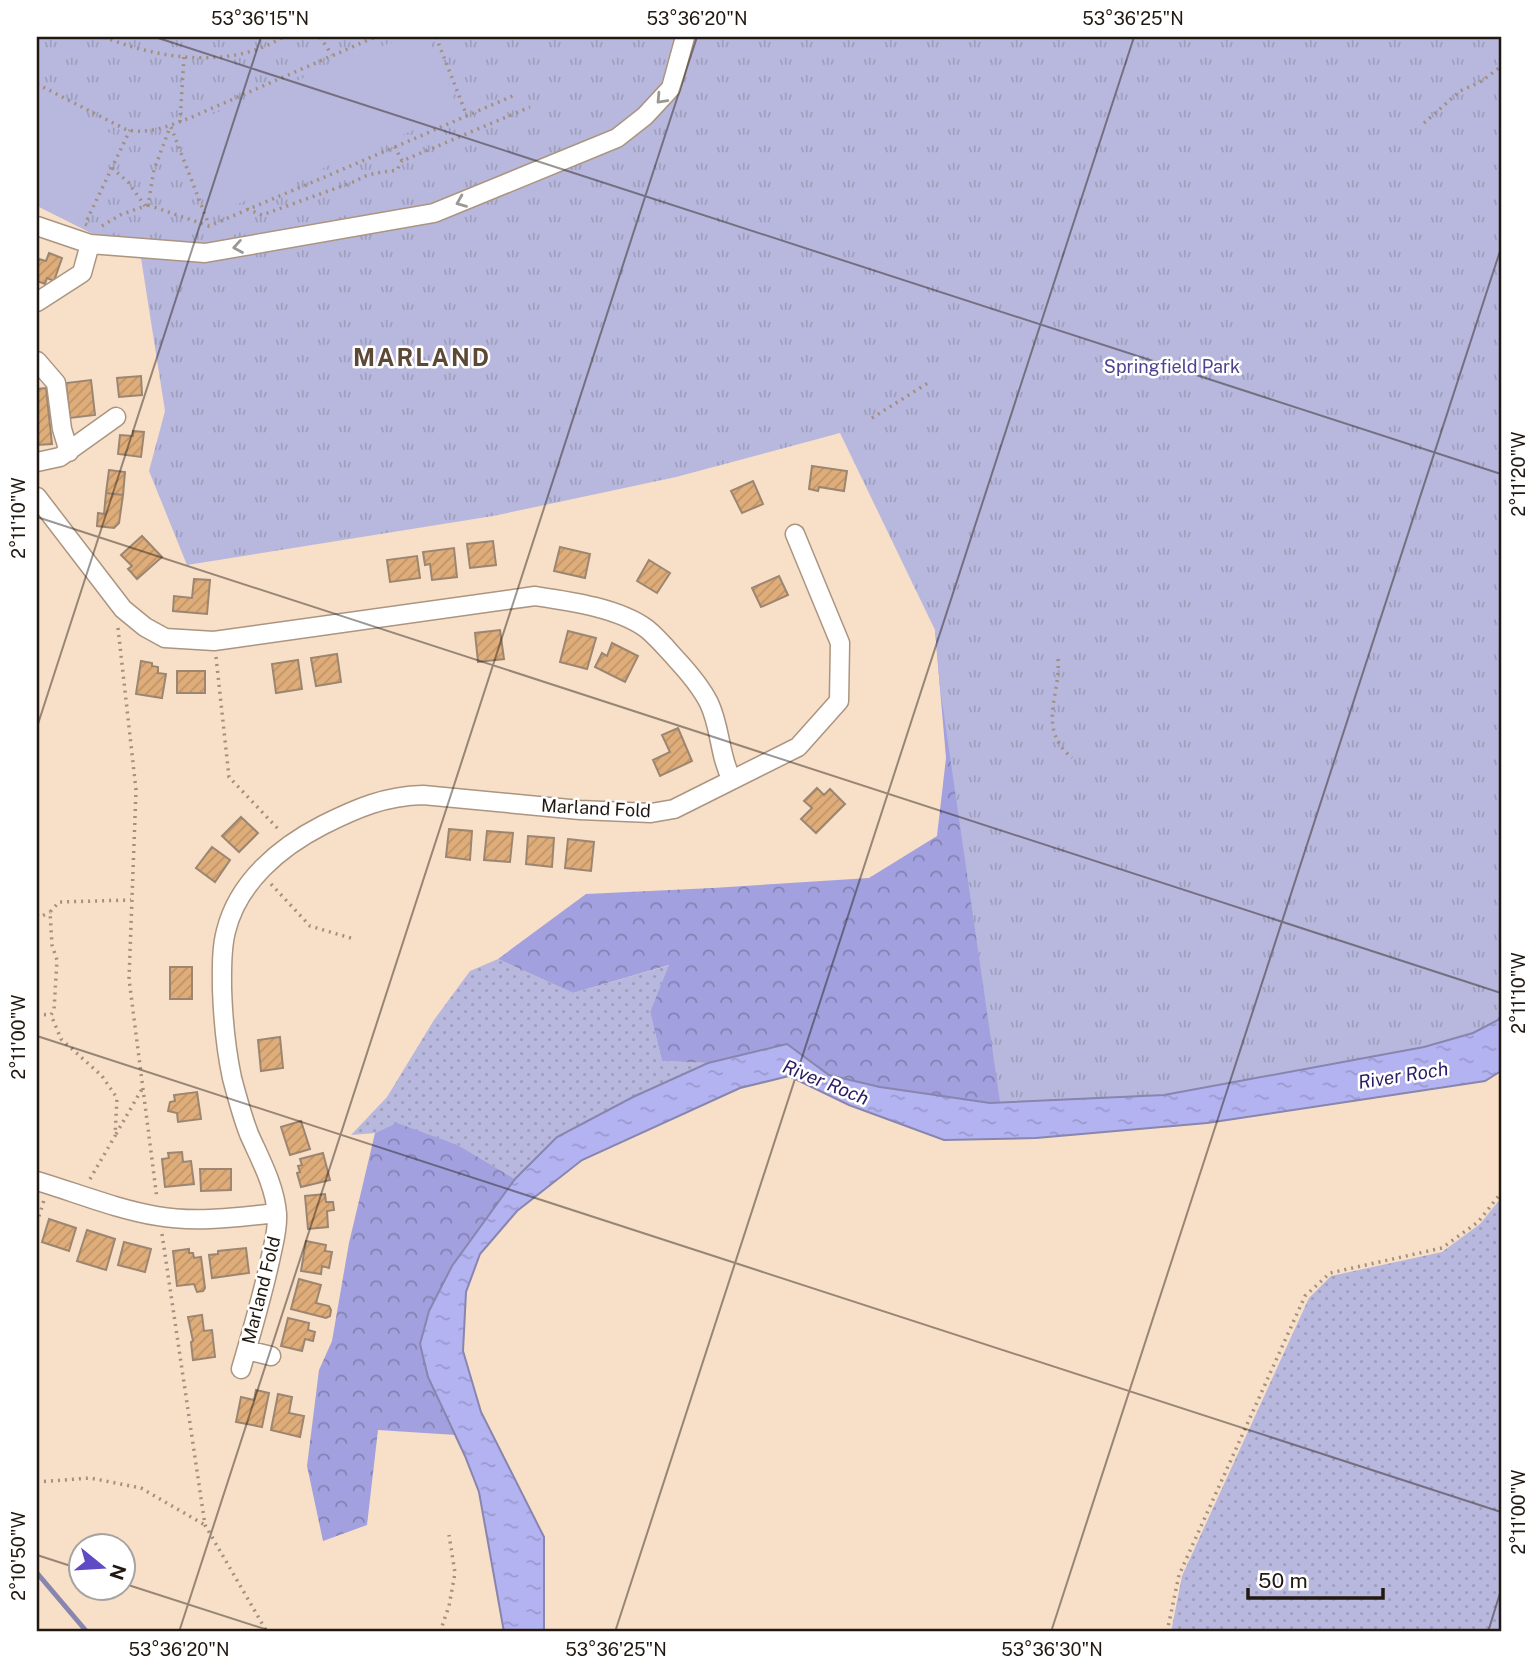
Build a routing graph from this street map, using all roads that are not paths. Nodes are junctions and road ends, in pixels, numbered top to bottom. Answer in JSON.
{"nodes":[{"id":1,"x":685,"y":37,"type":"edge"},
{"id":2,"x":37,"y":226,"type":"edge"},
{"id":3,"x":90,"y":244,"type":"junction"},
{"id":4,"x":37,"y":302,"type":"edge"},
{"id":5,"x":37,"y":360,"type":"edge"},
{"id":6,"x":116,"y":417,"type":"dead end"},
{"id":7,"x":69,"y":452,"type":"junction"},
{"id":8,"x":37,"y":462,"type":"edge"},
{"id":9,"x":37,"y":496,"type":"edge"},
{"id":10,"x":795,"y":534,"type":"dead end"},
{"id":11,"x":732,"y":780,"type":"junction"},
{"id":12,"x":43,"y":1183,"type":"edge"},
{"id":13,"x":277,"y":1213,"type":"junction"},
{"id":14,"x":247,"y":1350,"type":"junction"},
{"id":15,"x":271,"y":1356,"type":"dead end"},
{"id":16,"x":242,"y":1368,"type":"dead end"}],
"edges":[{"from":1,"to":3,"type":"street","one_way":true},
{"from":2,"to":3,"type":"street"},
{"from":3,"to":4,"type":"street"},
{"from":5,"to":7,"type":"street"},
{"from":6,"to":7,"type":"street"},
{"from":7,"to":8,"type":"street"},
{"from":9,"to":11,"type":"street"},
{"from":10,"to":11,"type":"street","name":"Marland Fold"},
{"from":11,"to":13,"type":"street","name":"Marland Fold"},
{"from":12,"to":13,"type":"street"},
{"from":13,"to":14,"type":"street","name":"Marland Fold"},
{"from":14,"to":15,"type":"street"},
{"from":14,"to":16,"type":"street","name":"Marland Fold"}]}
